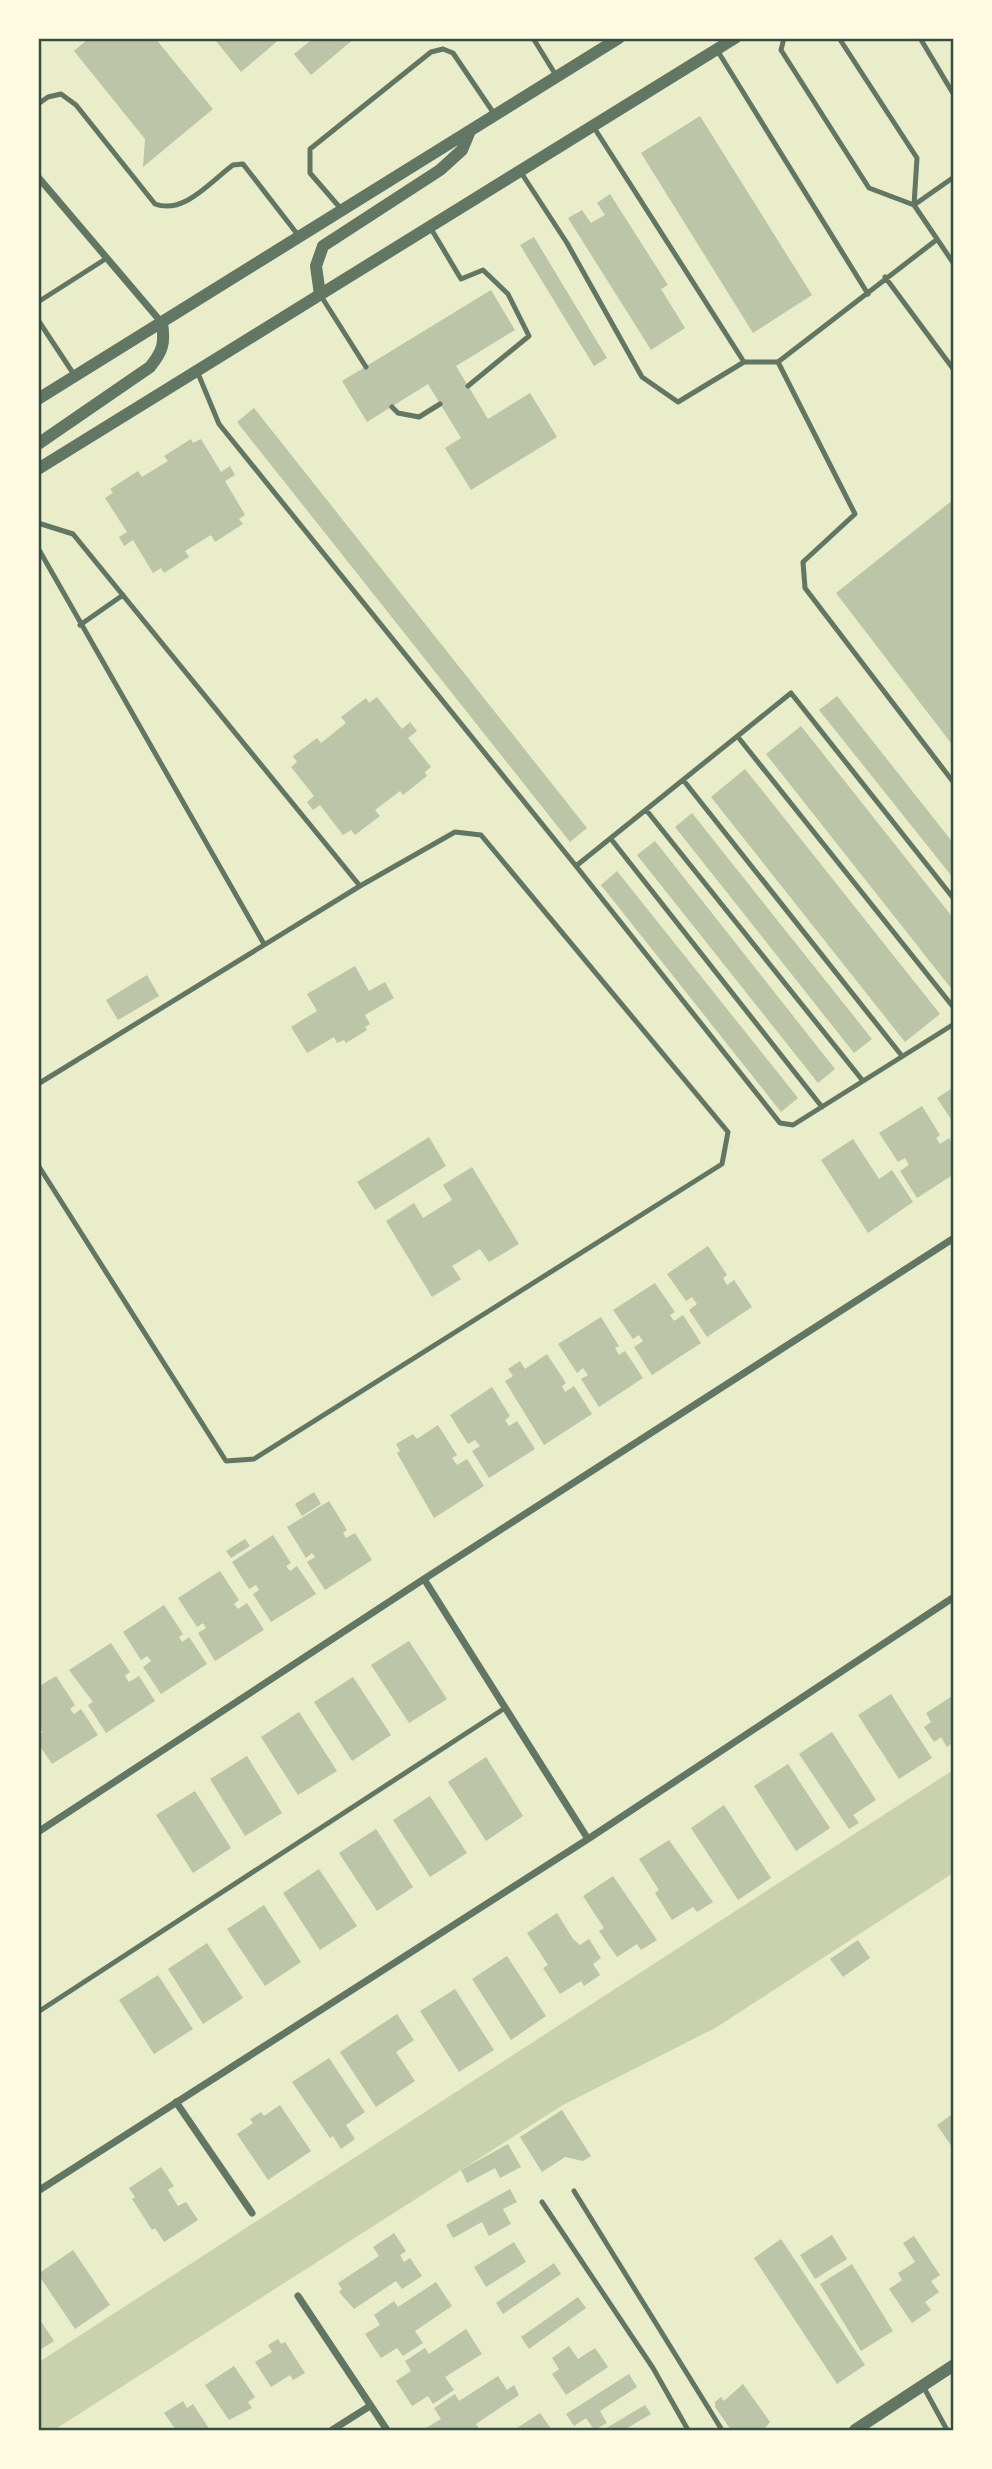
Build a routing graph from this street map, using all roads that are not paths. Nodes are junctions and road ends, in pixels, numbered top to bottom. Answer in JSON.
{"nodes":[{"id":1,"x":533,"y":38,"type":"edge"},
{"id":2,"x":619,"y":38,"type":"edge"},
{"id":3,"x":735,"y":38,"type":"edge"},
{"id":4,"x":783,"y":38,"type":"edge"},
{"id":5,"x":839,"y":38,"type":"edge"},
{"id":6,"x":920,"y":38,"type":"edge"},
{"id":7,"x":717,"y":50,"type":"junction"},
{"id":8,"x":557,"y":77,"type":"junction"},
{"id":9,"x":954,"y":95,"type":"edge"},
{"id":10,"x":38,"y":104,"type":"edge"},
{"id":11,"x":495,"y":115,"type":"junction"},
{"id":12,"x":593,"y":126,"type":"junction"},
{"id":13,"x":470,"y":131,"type":"junction"},
{"id":14,"x":520,"y":171,"type":"junction"},
{"id":15,"x":38,"y":177,"type":"edge"},
{"id":16,"x":954,"y":177,"type":"edge"},
{"id":17,"x":914,"y":205,"type":"junction"},
{"id":18,"x":342,"y":210,"type":"junction"},
{"id":19,"x":429,"y":227,"type":"junction"},
{"id":20,"x":299,"y":237,"type":"junction"},
{"id":21,"x":936,"y":241,"type":"junction"},
{"id":22,"x":107,"y":258,"type":"junction"},
{"id":23,"x":954,"y":264,"type":"edge"},
{"id":24,"x":885,"y":277,"type":"junction"},
{"id":25,"x":868,"y":294,"type":"junction"},
{"id":26,"x":320,"y":295,"type":"junction"},
{"id":27,"x":38,"y":302,"type":"edge"},
{"id":28,"x":38,"y":320,"type":"edge"},
{"id":29,"x":162,"y":323,"type":"junction"},
{"id":30,"x":744,"y":362,"type":"junction"},
{"id":31,"x":778,"y":362,"type":"junction"},
{"id":32,"x":366,"y":367,"type":"dead end"},
{"id":33,"x":197,"y":370,"type":"junction"},
{"id":34,"x":954,"y":370,"type":"edge"},
{"id":35,"x":75,"y":377,"type":"junction"},
{"id":36,"x":468,"y":386,"type":"dead end"},
{"id":37,"x":38,"y":399,"type":"edge"},
{"id":38,"x":440,"y":404,"type":"dead end"},
{"id":39,"x":392,"y":407,"type":"dead end"},
{"id":40,"x":38,"y":444,"type":"edge"},
{"id":41,"x":38,"y":469,"type":"edge"},
{"id":42,"x":38,"y":523,"type":"edge"},
{"id":43,"x":38,"y":548,"type":"edge"},
{"id":44,"x":122,"y":595,"type":"junction"},
{"id":45,"x":80,"y":625,"type":"junction"},
{"id":46,"x":738,"y":737,"type":"junction"},
{"id":47,"x":684,"y":781,"type":"junction"},
{"id":48,"x":954,"y":783,"type":"edge"},
{"id":49,"x":647,"y":811,"type":"junction"},
{"id":50,"x":611,"y":839,"type":"junction"},
{"id":51,"x":576,"y":866,"type":"junction"},
{"id":52,"x":360,"y":886,"type":"junction"},
{"id":53,"x":954,"y":899,"type":"edge"},
{"id":54,"x":264,"y":944,"type":"junction"},
{"id":55,"x":954,"y":1008,"type":"edge"},
{"id":56,"x":954,"y":1024,"type":"edge"},
{"id":57,"x":902,"y":1056,"type":"junction"},
{"id":58,"x":863,"y":1081,"type":"junction"},
{"id":59,"x":38,"y":1084,"type":"edge"},
{"id":60,"x":822,"y":1107,"type":"junction"},
{"id":61,"x":38,"y":1165,"type":"edge"},
{"id":62,"x":954,"y":1238,"type":"edge"},
{"id":63,"x":424,"y":1579,"type":"junction"},
{"id":64,"x":954,"y":1597,"type":"edge"},
{"id":65,"x":505,"y":1708,"type":"junction"},
{"id":66,"x":38,"y":1832,"type":"edge"},
{"id":67,"x":588,"y":1839,"type":"junction"},
{"id":68,"x":38,"y":2012,"type":"edge"},
{"id":69,"x":176,"y":2102,"type":"junction"},
{"id":70,"x":574,"y":2191,"type":"dead end"},
{"id":71,"x":38,"y":2192,"type":"edge"},
{"id":72,"x":542,"y":2202,"type":"dead end"},
{"id":73,"x":252,"y":2213,"type":"dead end"},
{"id":74,"x":298,"y":2296,"type":"dead end"},
{"id":75,"x":954,"y":2365,"type":"edge"},
{"id":76,"x":923,"y":2385,"type":"junction"},
{"id":77,"x":370,"y":2406,"type":"junction"},
{"id":78,"x":332,"y":2431,"type":"edge"},
{"id":79,"x":387,"y":2431,"type":"edge"},
{"id":80,"x":688,"y":2431,"type":"edge"},
{"id":81,"x":722,"y":2431,"type":"edge"},
{"id":82,"x":855,"y":2431,"type":"edge"},
{"id":83,"x":947,"y":2431,"type":"edge"}],
"edges":[{"from":1,"to":8,"type":"lane"},
{"from":2,"to":8,"type":"street"},
{"from":3,"to":7,"type":"street"},
{"from":4,"to":17,"type":"lane"},
{"from":5,"to":17,"type":"lane"},
{"from":6,"to":9,"type":"lane"},
{"from":7,"to":12,"type":"street"},
{"from":7,"to":25,"type":"lane"},
{"from":8,"to":11,"type":"street"},
{"from":10,"to":20,"type":"lane"},
{"from":11,"to":13,"type":"street"},
{"from":11,"to":18,"type":"lane"},
{"from":12,"to":14,"type":"street"},
{"from":12,"to":30,"type":"lane"},
{"from":13,"to":18,"type":"street"},
{"from":13,"to":26,"type":"street"},
{"from":14,"to":19,"type":"street"},
{"from":14,"to":30,"type":"lane"},
{"from":15,"to":22,"type":"street"},
{"from":16,"to":17,"type":"lane"},
{"from":17,"to":21,"type":"lane"},
{"from":18,"to":20,"type":"street"},
{"from":19,"to":26,"type":"street"},
{"from":19,"to":36,"type":"lane"},
{"from":20,"to":29,"type":"street"},
{"from":21,"to":23,"type":"lane"},
{"from":21,"to":24,"type":"lane"},
{"from":22,"to":27,"type":"lane"},
{"from":22,"to":29,"type":"street"},
{"from":24,"to":25,"type":"lane"},
{"from":24,"to":34,"type":"lane"},
{"from":25,"to":31,"type":"lane"},
{"from":26,"to":32,"type":"lane"},
{"from":26,"to":33,"type":"street"},
{"from":28,"to":35,"type":"lane"},
{"from":29,"to":35,"type":"street"},
{"from":29,"to":40,"type":"street"},
{"from":30,"to":31,"type":"lane"},
{"from":31,"to":48,"type":"lane"},
{"from":33,"to":41,"type":"street"},
{"from":33,"to":51,"type":"lane"},
{"from":35,"to":37,"type":"street"},
{"from":38,"to":39,"type":"lane"},
{"from":42,"to":44,"type":"lane"},
{"from":43,"to":45,"type":"lane"},
{"from":44,"to":45,"type":"lane"},
{"from":44,"to":52,"type":"lane"},
{"from":45,"to":54,"type":"lane"},
{"from":46,"to":47,"type":"lane"},
{"from":46,"to":53,"type":"lane"},
{"from":46,"to":55,"type":"lane"},
{"from":47,"to":49,"type":"lane"},
{"from":47,"to":57,"type":"lane"},
{"from":49,"to":50,"type":"lane"},
{"from":49,"to":58,"type":"lane"},
{"from":50,"to":51,"type":"lane"},
{"from":50,"to":60,"type":"lane"},
{"from":51,"to":60,"type":"lane"},
{"from":52,"to":54,"type":"lane"},
{"from":52,"to":61,"type":"lane"},
{"from":54,"to":59,"type":"lane"},
{"from":56,"to":57,"type":"lane"},
{"from":57,"to":58,"type":"lane"},
{"from":58,"to":60,"type":"lane"},
{"from":62,"to":63,"type":"street"},
{"from":63,"to":65,"type":"street"},
{"from":63,"to":66,"type":"street"},
{"from":64,"to":67,"type":"street"},
{"from":65,"to":67,"type":"street"},
{"from":65,"to":68,"type":"lane"},
{"from":67,"to":69,"type":"street"},
{"from":69,"to":71,"type":"street"},
{"from":69,"to":73,"type":"street"},
{"from":70,"to":81,"type":"lane"},
{"from":72,"to":80,"type":"lane"},
{"from":74,"to":77,"type":"street"},
{"from":75,"to":76,"type":"street"},
{"from":76,"to":82,"type":"street"},
{"from":76,"to":83,"type":"lane"},
{"from":77,"to":78,"type":"street"},
{"from":77,"to":79,"type":"street"}]}
